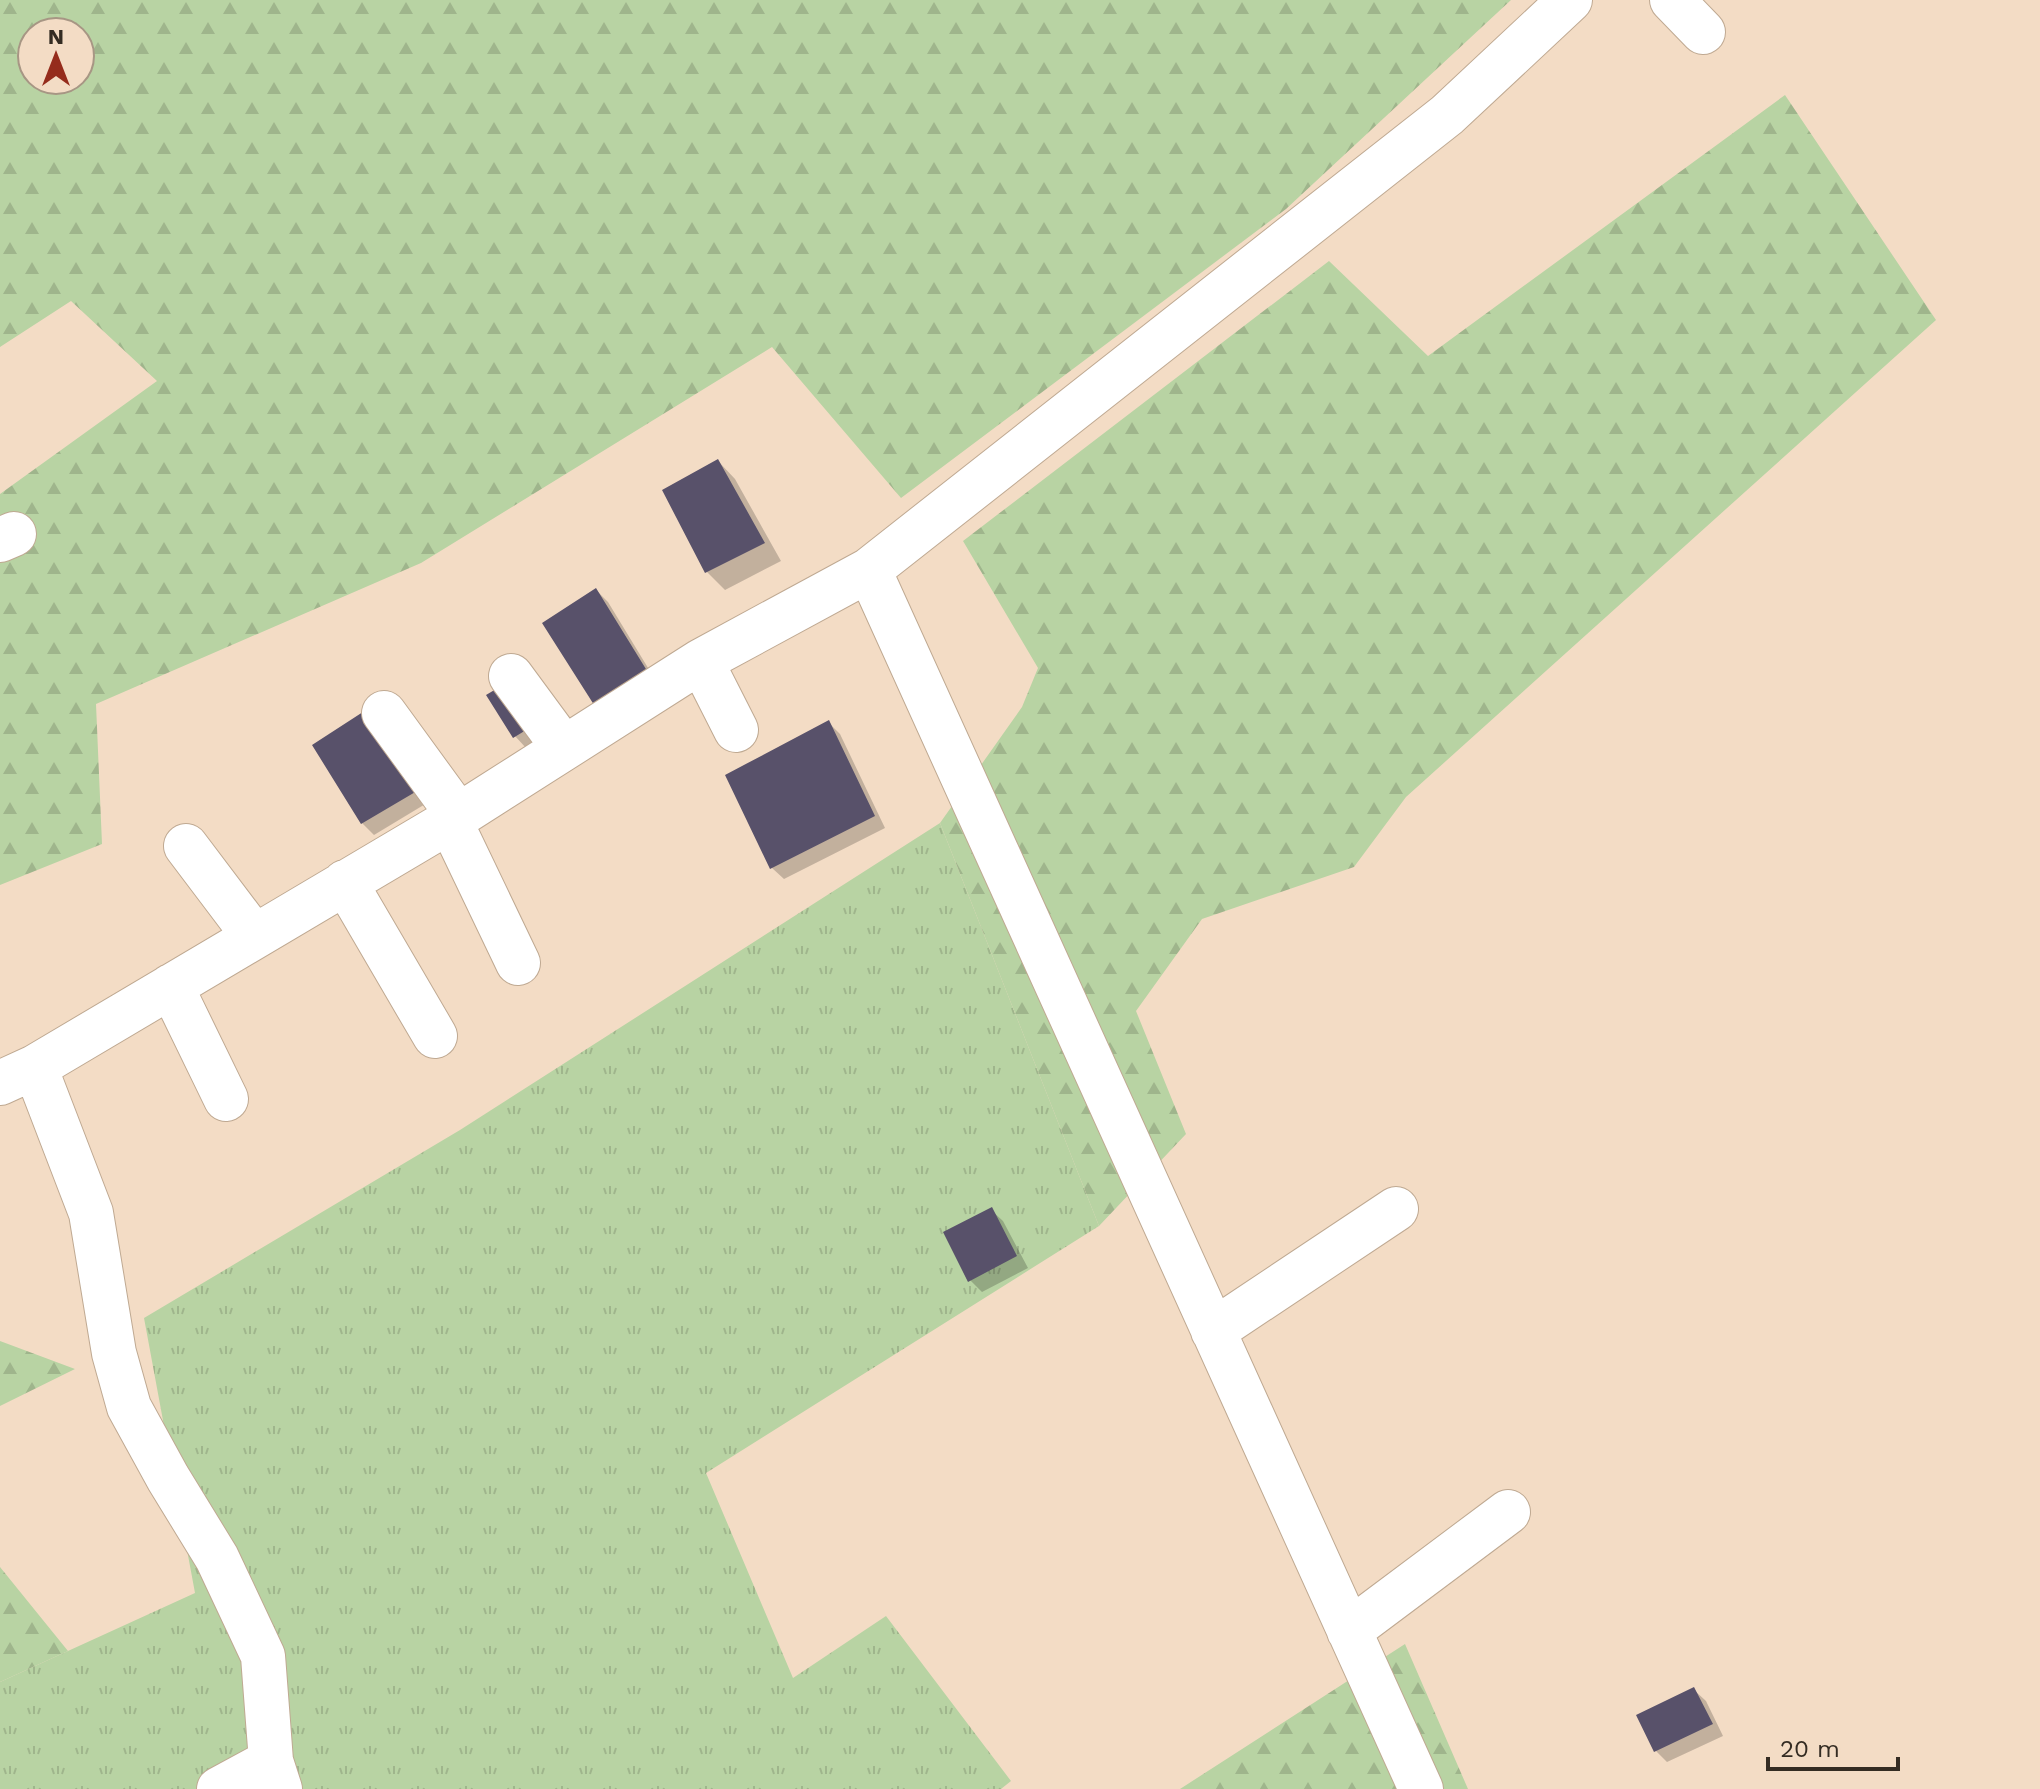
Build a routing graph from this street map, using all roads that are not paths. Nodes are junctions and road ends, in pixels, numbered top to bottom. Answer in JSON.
{"nodes":[{"id":1,"x":1570,"y":0,"type":"edge"},
{"id":2,"x":1672,"y":0,"type":"edge"},
{"id":3,"x":1703,"y":32,"type":"dead end"},
{"id":4,"x":869,"y":570,"type":"junction"},
{"id":5,"x":701,"y":661,"type":"junction"},
{"id":6,"x":511,"y":676,"type":"dead end"},
{"id":7,"x":384,"y":713,"type":"dead end"},
{"id":8,"x":736,"y":730,"type":"dead end"},
{"id":9,"x":564,"y":748,"type":"junction"},
{"id":10,"x":455,"y":819,"type":"junction"},
{"id":11,"x":186,"y":846,"type":"dead end"},
{"id":12,"x":345,"y":882,"type":"junction"},
{"id":13,"x":254,"y":936,"type":"junction"},
{"id":14,"x":518,"y":963,"type":"dead end"},
{"id":15,"x":171,"y":986,"type":"junction"},
{"id":16,"x":435,"y":1036,"type":"dead end"},
{"id":17,"x":18,"y":1075,"type":"edge"},
{"id":18,"x":226,"y":1099,"type":"dead end"},
{"id":19,"x":1396,"y":1209,"type":"dead end"},
{"id":20,"x":1213,"y":1331,"type":"junction"},
{"id":21,"x":1508,"y":1512,"type":"dead end"},
{"id":22,"x":1349,"y":1631,"type":"junction"},
{"id":23,"x":275,"y":1775,"type":"edge"},
{"id":24,"x":219,"y":1789,"type":"edge"},
{"id":25,"x":1421,"y":1789,"type":"edge"}],
"edges":[{"from":1,"to":4,"type":"street"},
{"from":2,"to":3,"type":"street"},
{"from":4,"to":5,"type":"street"},
{"from":4,"to":20,"type":"street"},
{"from":5,"to":8,"type":"street"},
{"from":5,"to":9,"type":"street"},
{"from":6,"to":9,"type":"street"},
{"from":7,"to":10,"type":"street"},
{"from":9,"to":10,"type":"street"},
{"from":10,"to":12,"type":"street"},
{"from":10,"to":14,"type":"street"},
{"from":11,"to":13,"type":"street"},
{"from":12,"to":13,"type":"street"},
{"from":12,"to":16,"type":"street"},
{"from":13,"to":15,"type":"street"},
{"from":15,"to":17,"type":"street"},
{"from":15,"to":18,"type":"street"},
{"from":17,"to":23,"type":"street"},
{"from":19,"to":20,"type":"street"},
{"from":20,"to":22,"type":"street"},
{"from":21,"to":22,"type":"street"},
{"from":22,"to":25,"type":"street"},
{"from":23,"to":24,"type":"street"}]}
